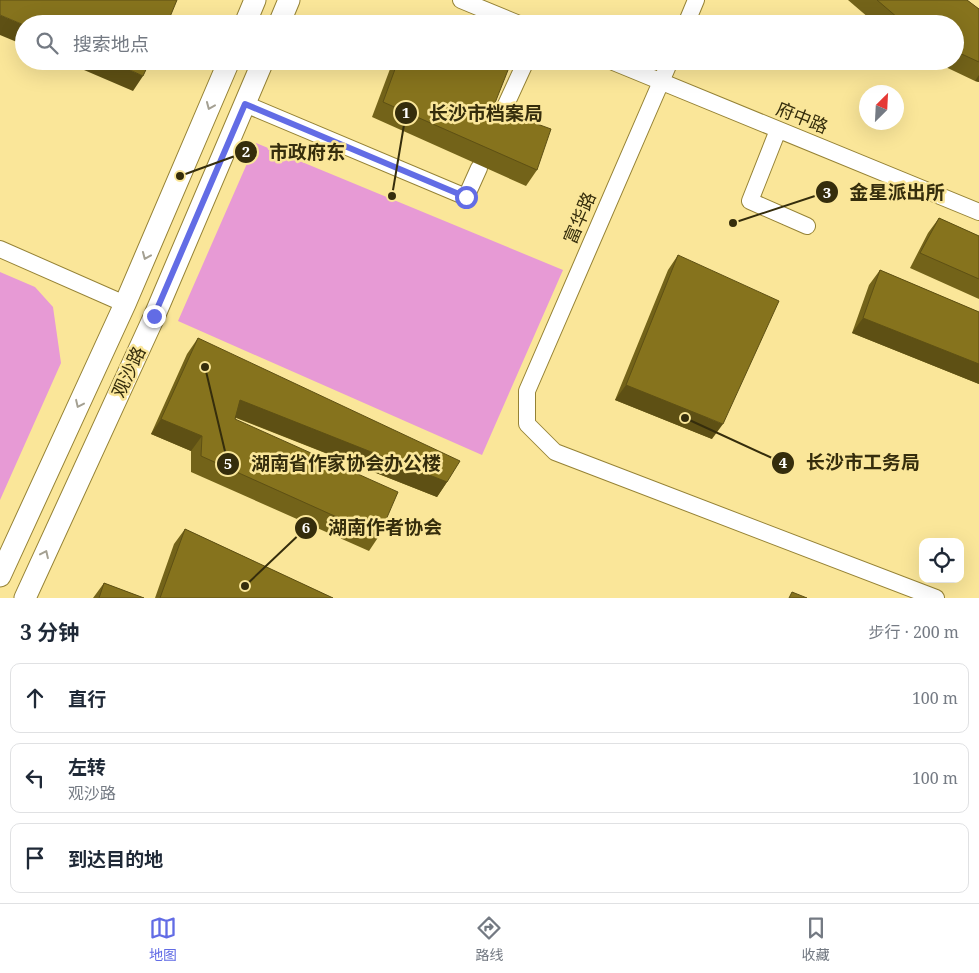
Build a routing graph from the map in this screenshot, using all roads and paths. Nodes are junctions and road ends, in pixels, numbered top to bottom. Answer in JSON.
{"nodes":[{"id":1,"x":255,"y":0,"type":"edge"},
{"id":2,"x":289,"y":0,"type":"edge"},
{"id":3,"x":461,"y":0,"type":"edge"},
{"id":4,"x":696,"y":0,"type":"edge"},
{"id":5,"x":249,"y":15,"type":"edge"},
{"id":6,"x":283,"y":15,"type":"edge"},
{"id":7,"x":497,"y":15,"type":"edge"},
{"id":8,"x":690,"y":15,"type":"edge"},
{"id":9,"x":225,"y":70,"type":"edge"},
{"id":10,"x":259,"y":70,"type":"edge"},
{"id":11,"x":522,"y":70,"type":"edge"},
{"id":12,"x":632,"y":70,"type":"edge"},
{"id":13,"x":666,"y":70,"type":"edge"},
{"id":14,"x":661,"y":82,"type":"junction"},
{"id":15,"x":245,"y":104,"type":"junction"},
{"id":16,"x":498,"y":122,"type":"edge"},
{"id":17,"x":778,"y":130,"type":"junction"},
{"id":18,"x":479,"y":168,"type":"dead end"},
{"id":19,"x":979,"y":212,"type":"edge"},
{"id":20,"x":807,"y":226,"type":"dead end"},
{"id":21,"x":0,"y":249,"type":"edge"},
{"id":22,"x":125,"y":304,"type":"junction"},
{"id":23,"x":0,"y":576,"type":"edge"},
{"id":24,"x":25,"y":598,"type":"edge"},
{"id":25,"x":936,"y":598,"type":"edge"}],
"edges":[{"from":1,"to":5,"type":"main road"},
{"from":2,"to":6,"type":"main road"},
{"from":3,"to":7,"type":"street"},
{"from":4,"to":8,"type":"street"},
{"from":9,"to":22,"type":"main road","name":"观沙路","one_way":true},
{"from":10,"to":15,"type":"main road","name":"观沙路"},
{"from":11,"to":16,"type":"street"},
{"from":12,"to":14,"type":"street","name":"府中路"},
{"from":13,"to":14,"type":"street","name":"富华路"},
{"from":14,"to":17,"type":"street","name":"府中路"},
{"from":14,"to":25,"type":"street","name":"富华路"},
{"from":15,"to":18,"type":"street"},
{"from":24,"to":15,"type":"main road","name":"观沙路","one_way":true},
{"from":17,"to":19,"type":"street","name":"府中路"},
{"from":17,"to":20,"type":"street"},
{"from":21,"to":22,"type":"street"},
{"from":22,"to":23,"type":"main road","name":"观沙路","one_way":true}]}
